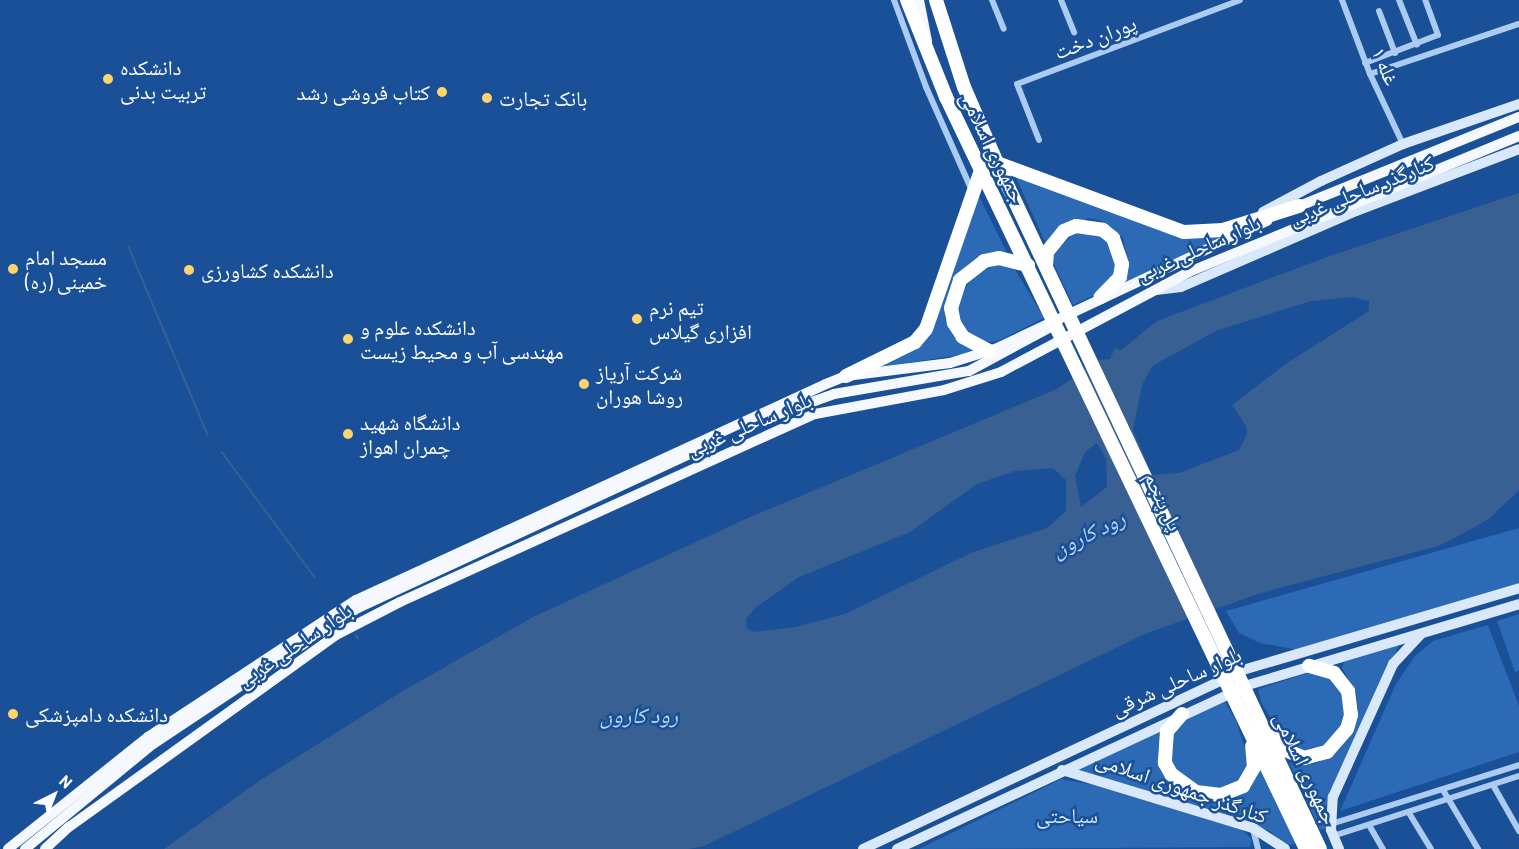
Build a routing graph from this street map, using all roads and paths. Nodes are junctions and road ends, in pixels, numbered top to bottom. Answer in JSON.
{"nodes":[{"id":1,"x":894,"y":0,"type":"edge"},
{"id":2,"x":907,"y":0,"type":"edge"},
{"id":3,"x":920,"y":0,"type":"edge"},
{"id":4,"x":928,"y":0,"type":"edge"},
{"id":5,"x":936,"y":0,"type":"edge"},
{"id":6,"x":992,"y":0,"type":"edge"},
{"id":7,"x":1061,"y":0,"type":"edge"},
{"id":8,"x":1342,"y":0,"type":"edge"},
{"id":9,"x":1399,"y":0,"type":"edge"},
{"id":10,"x":1425,"y":0,"type":"edge"},
{"id":11,"x":1235,"y":1,"type":"edge"},
{"id":12,"x":1379,"y":11,"type":"dead end"},
{"id":13,"x":1519,"y":24,"type":"edge"},
{"id":14,"x":1004,"y":29,"type":"dead end"},
{"id":15,"x":1074,"y":33,"type":"dead end"},
{"id":16,"x":1417,"y":45,"type":"junction"},
{"id":17,"x":1395,"y":53,"type":"junction"},
{"id":18,"x":953,"y":55,"type":"junction"},
{"id":19,"x":930,"y":61,"type":"junction"},
{"id":20,"x":1365,"y":63,"type":"junction"},
{"id":21,"x":1370,"y":74,"type":"junction"},
{"id":22,"x":1519,"y":104,"type":"edge"},
{"id":23,"x":1519,"y":117,"type":"edge"},
{"id":24,"x":1519,"y":136,"type":"edge"},
{"id":25,"x":1039,"y":140,"type":"dead end"},
{"id":26,"x":1403,"y":144,"type":"junction"},
{"id":27,"x":1436,"y":148,"type":"junction"},
{"id":28,"x":1519,"y":149,"type":"edge"},
{"id":29,"x":997,"y":163,"type":"junction"},
{"id":30,"x":1442,"y":166,"type":"junction"},
{"id":31,"x":1387,"y":168,"type":"junction"},
{"id":32,"x":981,"y":170,"type":"junction"},
{"id":33,"x":1396,"y":185,"type":"junction"},
{"id":34,"x":973,"y":195,"type":"junction"},
{"id":35,"x":1299,"y":206,"type":"junction"},
{"id":36,"x":1235,"y":226,"type":"junction"},
{"id":37,"x":1028,"y":265,"type":"junction"},
{"id":38,"x":1046,"y":266,"type":"junction"},
{"id":39,"x":1150,"y":291,"type":"junction"},
{"id":40,"x":1101,"y":297,"type":"junction"},
{"id":41,"x":1062,"y":300,"type":"joint"},
{"id":42,"x":1082,"y":306,"type":"junction"},
{"id":43,"x":1049,"y":308,"type":"joint"},
{"id":44,"x":989,"y":351,"type":"junction"},
{"id":45,"x":846,"y":376,"type":"junction"},
{"id":46,"x":1519,"y":588,"type":"edge"},
{"id":47,"x":1519,"y":604,"type":"edge"},
{"id":48,"x":1425,"y":632,"type":"junction"},
{"id":49,"x":1309,"y":666,"type":"junction"},
{"id":50,"x":1254,"y":704,"type":"junction"},
{"id":51,"x":1242,"y":712,"type":"junction"},
{"id":52,"x":1182,"y":714,"type":"junction"},
{"id":53,"x":1044,"y":763,"type":"junction"},
{"id":54,"x":1519,"y":765,"type":"edge"},
{"id":55,"x":1062,"y":770,"type":"junction"},
{"id":56,"x":1050,"y":776,"type":"junction"},
{"id":57,"x":1519,"y":776,"type":"edge"},
{"id":58,"x":1493,"y":785,"type":"junction"},
{"id":59,"x":1443,"y":790,"type":"junction"},
{"id":60,"x":1450,"y":800,"type":"junction"},
{"id":61,"x":1409,"y":813,"type":"junction"},
{"id":62,"x":1331,"y":824,"type":"junction"},
{"id":63,"x":1369,"y":825,"type":"junction"},
{"id":64,"x":1253,"y":828,"type":"junction"},
{"id":65,"x":1519,"y":831,"type":"edge"},
{"id":66,"x":1333,"y":836,"type":"junction"},
{"id":67,"x":1285,"y":848,"type":"edge"},
{"id":68,"x":8,"y":849,"type":"edge"},
{"id":69,"x":25,"y":849,"type":"edge"},
{"id":70,"x":45,"y":849,"type":"edge"},
{"id":71,"x":863,"y":849,"type":"edge"},
{"id":72,"x":897,"y":849,"type":"edge"},
{"id":73,"x":1258,"y":849,"type":"edge"},
{"id":74,"x":1269,"y":849,"type":"edge"},
{"id":75,"x":1306,"y":849,"type":"edge"},
{"id":76,"x":1320,"y":849,"type":"edge"},
{"id":77,"x":1338,"y":849,"type":"edge"},
{"id":78,"x":1383,"y":849,"type":"edge"},
{"id":79,"x":1431,"y":849,"type":"edge"},
{"id":80,"x":1478,"y":849,"type":"edge"}],
"edges":[{"from":1,"to":34,"type":"street"},
{"from":2,"to":19,"type":"highway","name":"جمهوری اسلامی"},
{"from":3,"to":19,"type":"main road"},
{"from":4,"to":18,"type":"highway"},
{"from":5,"to":18,"type":"highway","name":"جمهوری اسلامی"},
{"from":6,"to":14,"type":"street"},
{"from":7,"to":15,"type":"street"},
{"from":8,"to":20,"type":"street","name":"غله ۱"},
{"from":9,"to":16,"type":"street"},
{"from":10,"to":16,"type":"street"},
{"from":11,"to":25,"type":"street","name":"پوران دخت"},
{"from":12,"to":17,"type":"street"},
{"from":13,"to":21,"type":"street"},
{"from":16,"to":17,"type":"street"},
{"from":17,"to":20,"type":"street"},
{"from":18,"to":29,"type":"highway","name":"جمهوری اسلامی"},
{"from":19,"to":32,"type":"highway","name":"جمهوری اسلامی"},
{"from":20,"to":21,"type":"street","name":"غله ۱"},
{"from":21,"to":26,"type":"street","name":"غله ۱"},
{"from":22,"to":26,"type":"main road","name":"کنارگذر ساحلی غربی"},
{"from":23,"to":27,"type":"main road","name":"بلوار ساحلی غربی"},
{"from":24,"to":30,"type":"main road","name":"بلوار ساحلی غربی"},
{"from":26,"to":36,"type":"main road","name":"کنارگذر ساحلی غربی"},
{"from":27,"to":30,"type":"main road"},
{"from":27,"to":31,"type":"main road","name":"بلوار ساحلی غربی"},
{"from":28,"to":39,"type":"main road","name":"کنارگذر ساحلی غربی"},
{"from":29,"to":36,"type":"highway"},
{"from":29,"to":38,"type":"highway","name":"جمهوری اسلامی"},
{"from":30,"to":33,"type":"main road","name":"بلوار ساحلی غربی"},
{"from":31,"to":33,"type":"main road"},
{"from":31,"to":35,"type":"main road","name":"بلوار ساحلی غربی"},
{"from":32,"to":34,"type":"highway"},
{"from":32,"to":37,"type":"highway","name":"جمهوری اسلامی"},
{"from":33,"to":39,"type":"main road","name":"بلوار ساحلی غربی"},
{"from":34,"to":45,"type":"highway"},
{"from":35,"to":36,"type":"highway"},
{"from":35,"to":40,"type":"main road","name":"بلوار ساحلی غربی"},
{"from":37,"to":43,"type":"highway","name":"جمهوری اسلامی"},
{"from":37,"to":44,"type":"highway"},
{"from":38,"to":40,"type":"highway"},
{"from":38,"to":41,"type":"highway","name":"جمهوری اسلامی"},
{"from":39,"to":70,"type":"main road","name":"بلوار ساحلی غربی"},
{"from":40,"to":42,"type":"main road","name":"بلوار ساحلی غربی"},
{"from":41,"to":50,"type":"highway","name":"پل پنجم"},
{"from":42,"to":44,"type":"main road","name":"بلوار ساحلی غربی"},
{"from":42,"to":69,"type":"main road","name":"بلوار ساحلی غربی"},
{"from":43,"to":51,"type":"highway","name":"پل پنجم"},
{"from":44,"to":45,"type":"main road","name":"بلوار ساحلی غربی"},
{"from":45,"to":68,"type":"main road","name":"بلوار ساحلی غربی"},
{"from":46,"to":53,"type":"main road","name":"بلوار ساحلی شرقی"},
{"from":47,"to":48,"type":"main road","name":"بلوار ساحلی شرقی"},
{"from":48,"to":49,"type":"main road","name":"بلوار ساحلی شرقی"},
{"from":48,"to":62,"type":"main road"},
{"from":49,"to":50,"type":"highway"},
{"from":49,"to":52,"type":"main road","name":"بلوار ساحلی شرقی"},
{"from":50,"to":76,"type":"highway","name":"جمهوری اسلامی"},
{"from":51,"to":52,"type":"highway"},
{"from":51,"to":75,"type":"highway","name":"جمهوری اسلامی"},
{"from":52,"to":55,"type":"main road","name":"بلوار ساحلی شرقی"},
{"from":53,"to":56,"type":"main road"},
{"from":53,"to":71,"type":"main road","name":"بلوار ساحلی شرقی"},
{"from":54,"to":59,"type":"street"},
{"from":55,"to":56,"type":"main road","name":"بلوار ساحلی شرقی"},
{"from":55,"to":64,"type":"main road","name":"کنارگذر جمهوری اسلامی"},
{"from":56,"to":72,"type":"main road","name":"بلوار ساحلی شرقی"},
{"from":57,"to":58,"type":"street"},
{"from":58,"to":60,"type":"street"},
{"from":58,"to":65,"type":"street"},
{"from":59,"to":60,"type":"street"},
{"from":59,"to":62,"type":"street"},
{"from":60,"to":61,"type":"street"},
{"from":60,"to":80,"type":"street"},
{"from":61,"to":63,"type":"street"},
{"from":61,"to":79,"type":"street"},
{"from":62,"to":66,"type":"main road"},
{"from":63,"to":66,"type":"street"},
{"from":63,"to":78,"type":"street"},
{"from":64,"to":67,"type":"main road","name":"کنارگذر جمهوری اسلامی"},
{"from":64,"to":73,"type":"street"},
{"from":66,"to":77,"type":"main road"},
{"from":67,"to":74,"type":"street"}]}
